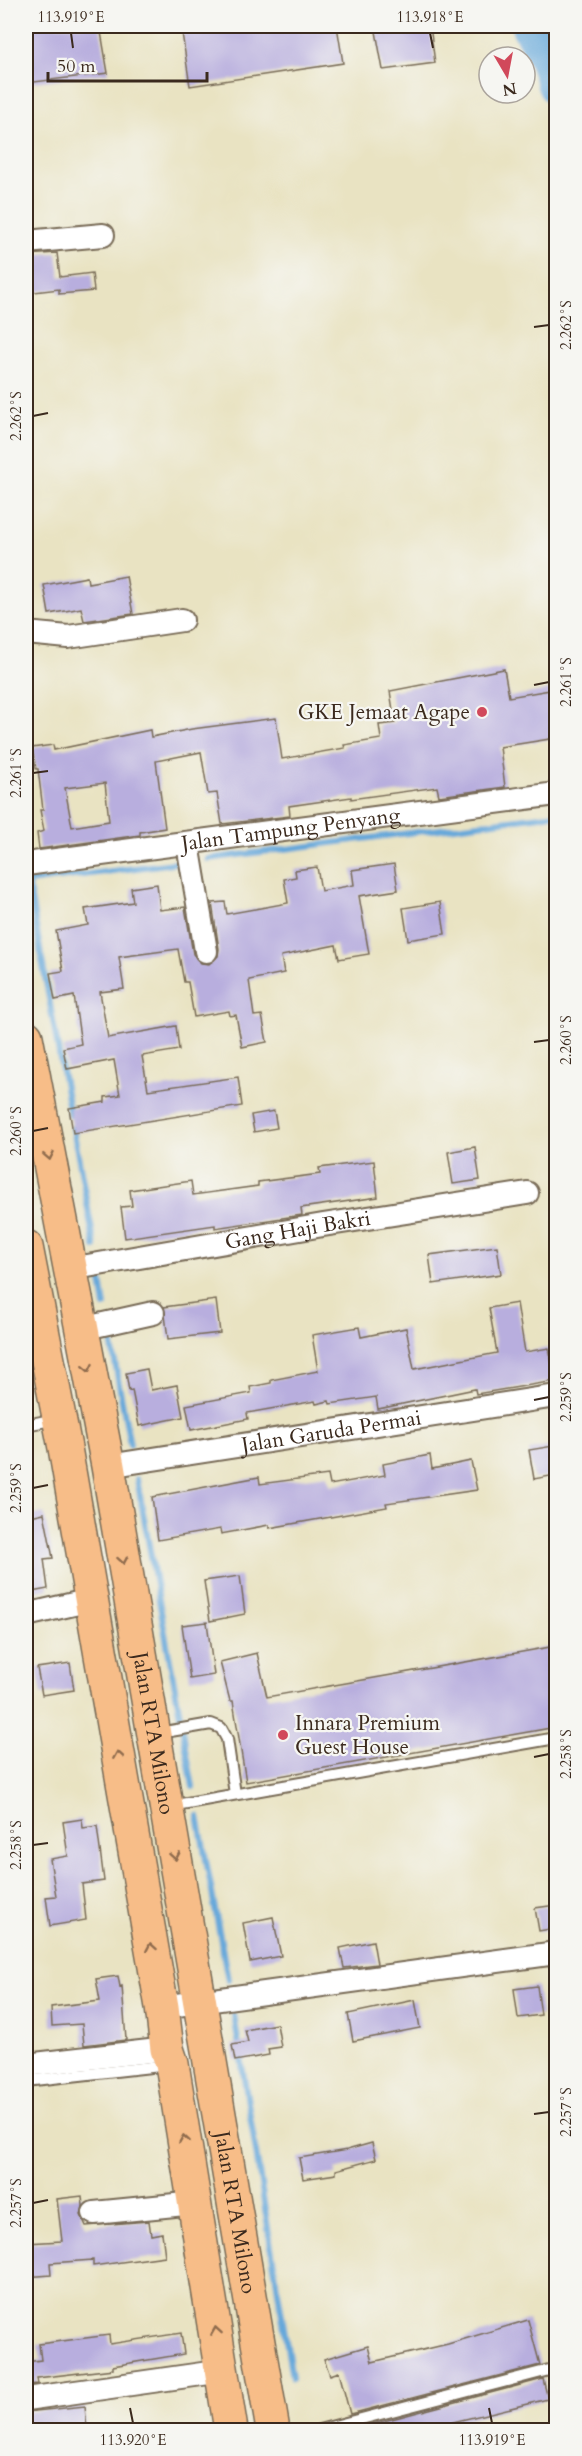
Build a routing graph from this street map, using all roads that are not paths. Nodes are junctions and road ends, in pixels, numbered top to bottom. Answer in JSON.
{"nodes":[{"id":1,"x":103,"y":235,"type":"dead end"},
{"id":2,"x":26,"y":242,"type":"edge"},
{"id":3,"x":182,"y":620,"type":"dead end"},
{"id":4,"x":26,"y":633,"type":"edge"},
{"id":5,"x":556,"y":794,"type":"edge"},
{"id":6,"x":188,"y":843,"type":"junction"},
{"id":7,"x":26,"y":864,"type":"edge"},
{"id":8,"x":206,"y":951,"type":"dead end"},
{"id":9,"x":26,"y":1037,"type":"edge"},
{"id":10,"x":527,"y":1192,"type":"dead end"},
{"id":11,"x":26,"y":1248,"type":"edge"},
{"id":12,"x":70,"y":1269,"type":"junction"},
{"id":13,"x":153,"y":1313,"type":"dead end"},
{"id":14,"x":81,"y":1329,"type":"junction"},
{"id":15,"x":556,"y":1396,"type":"edge"},
{"id":16,"x":59,"y":1418,"type":"junction"},
{"id":17,"x":26,"y":1425,"type":"edge"},
{"id":18,"x":108,"y":1466,"type":"junction"},
{"id":19,"x":91,"y":1600,"type":"junction"},
{"id":20,"x":26,"y":1615,"type":"edge"},
{"id":21,"x":153,"y":1734,"type":"junction"},
{"id":22,"x":556,"y":1738,"type":"edge"},
{"id":23,"x":236,"y":1794,"type":"junction"},
{"id":24,"x":166,"y":1806,"type":"junction"},
{"id":25,"x":556,"y":1953,"type":"edge"},
{"id":26,"x":200,"y":2002,"type":"junction"},
{"id":27,"x":162,"y":2007,"type":"junction"},
{"id":28,"x":169,"y":2057,"type":"junction"},
{"id":29,"x":26,"y":2065,"type":"edge"},
{"id":30,"x":26,"y":2080,"type":"edge"},
{"id":31,"x":195,"y":2203,"type":"junction"},
{"id":32,"x":94,"y":2214,"type":"dead end"},
{"id":33,"x":549,"y":2370,"type":"dead end"},
{"id":34,"x":223,"y":2371,"type":"junction"},
{"id":35,"x":26,"y":2399,"type":"edge"},
{"id":36,"x":231,"y":2430,"type":"edge"},
{"id":37,"x":273,"y":2430,"type":"edge"},
{"id":38,"x":319,"y":2430,"type":"edge"}],
"edges":[{"from":1,"to":2,"type":"street"},
{"from":3,"to":4,"type":"street"},
{"from":5,"to":6,"type":"street","name":"Jalan Tampung Penyang"},
{"from":6,"to":7,"type":"street","name":"Jalan Tampung Penyang"},
{"from":6,"to":8,"type":"street"},
{"from":9,"to":12,"type":"highway","name":"Jalan RTA Milono","one_way":true},
{"from":10,"to":12,"type":"street","name":"Gang Haji Bakri"},
{"from":11,"to":16,"type":"highway","name":"Jalan RTA Milono"},
{"from":12,"to":14,"type":"highway","name":"Jalan RTA Milono"},
{"from":13,"to":14,"type":"street"},
{"from":14,"to":18,"type":"highway","name":"Jalan RTA Milono","one_way":true},
{"from":15,"to":18,"type":"street","name":"Jalan Garuda Permai"},
{"from":16,"to":17,"type":"lane"},
{"from":16,"to":19,"type":"highway","name":"Jalan RTA Milono"},
{"from":18,"to":21,"type":"highway","name":"Jalan RTA Milono","one_way":true},
{"from":19,"to":20,"type":"street"},
{"from":27,"to":19,"type":"highway","name":"Jalan RTA Milono","one_way":true},
{"from":21,"to":23,"type":"lane"},
{"from":21,"to":24,"type":"highway","name":"Jalan RTA Milono"},
{"from":22,"to":23,"type":"lane"},
{"from":23,"to":24,"type":"lane"},
{"from":24,"to":26,"type":"highway","name":"Jalan RTA Milono","one_way":true},
{"from":25,"to":26,"type":"street"},
{"from":26,"to":27,"type":"street"},
{"from":26,"to":37,"type":"highway","name":"Jalan RTA Milono"},
{"from":27,"to":28,"type":"highway","name":"Jalan RTA Milono"},
{"from":28,"to":29,"type":"street"},
{"from":28,"to":30,"type":"lane"},
{"from":31,"to":28,"type":"highway","name":"Jalan RTA Milono","one_way":true},
{"from":31,"to":32,"type":"street"},
{"from":34,"to":31,"type":"highway","name":"Jalan RTA Milono","one_way":true},
{"from":33,"to":38,"type":"lane"},
{"from":34,"to":35,"type":"street"},
{"from":34,"to":36,"type":"highway","name":"Jalan RTA Milono"}]}
